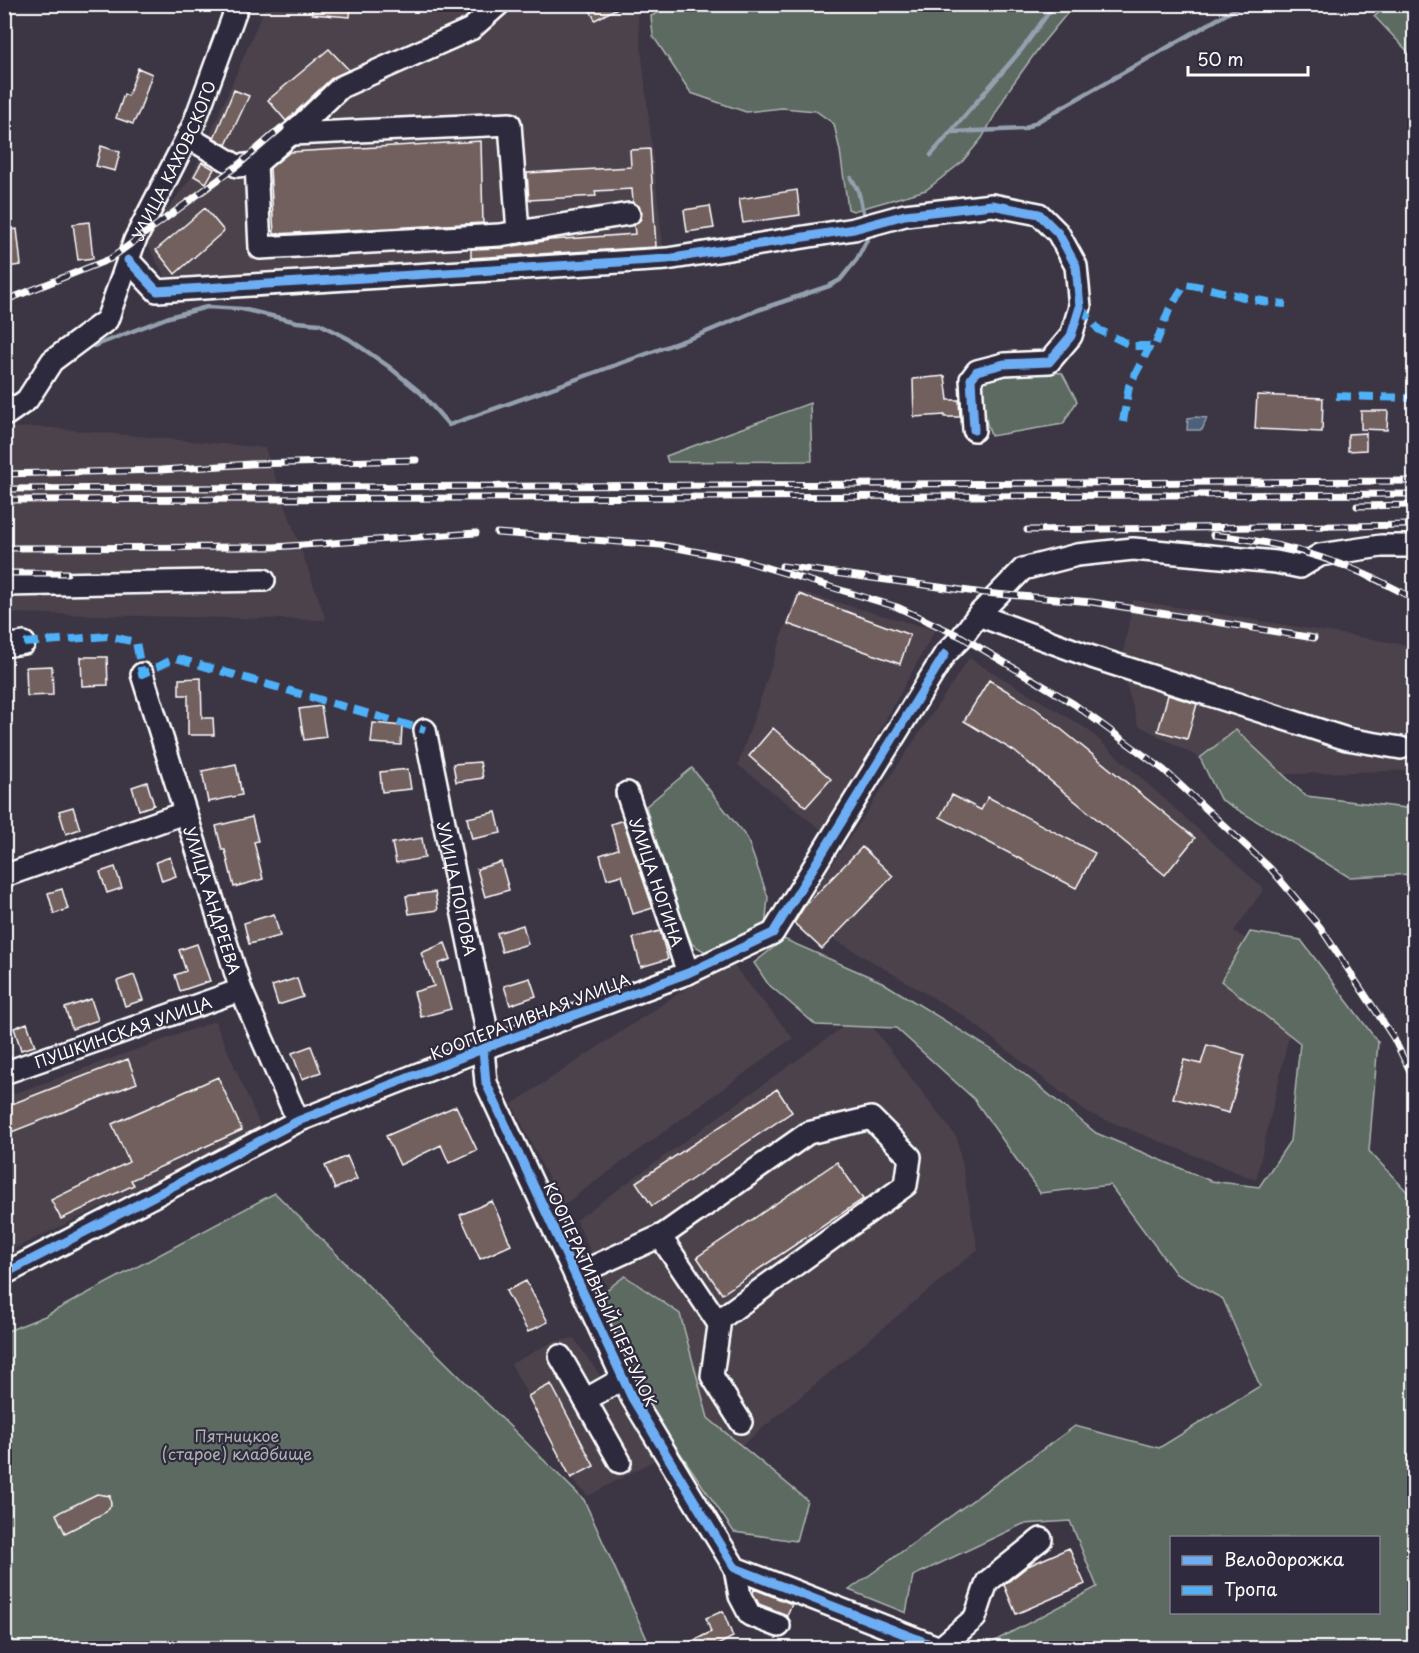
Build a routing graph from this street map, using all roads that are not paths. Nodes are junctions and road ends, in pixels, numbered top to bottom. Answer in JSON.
{"nodes":[{"id":1,"x":238,"y":4,"type":"edge"},
{"id":2,"x":499,"y":4,"type":"edge"},
{"id":3,"x":292,"y":134,"type":"junction"},
{"id":4,"x":188,"y":137,"type":"junction"},
{"id":5,"x":256,"y":164,"type":"junction"},
{"id":6,"x":629,"y":214,"type":"dead end"},
{"id":7,"x":518,"y":232,"type":"junction"},
{"id":8,"x":128,"y":260,"type":"junction"},
{"id":9,"x":6,"y":408,"type":"edge"},
{"id":10,"x":974,"y":430,"type":"dead end"},
{"id":11,"x":1414,"y":546,"type":"edge"},
{"id":12,"x":264,"y":580,"type":"dead end"},
{"id":13,"x":4,"y":585,"type":"edge"},
{"id":14,"x":978,"y":615,"type":"junction"},
{"id":15,"x":142,"y":674,"type":"dead end"},
{"id":16,"x":425,"y":730,"type":"dead end"},
{"id":17,"x":1401,"y":748,"type":"dead end"},
{"id":18,"x":627,"y":793,"type":"dead end"},
{"id":19,"x":184,"y":813,"type":"junction"},
{"id":20,"x":4,"y":876,"type":"edge"},
{"id":21,"x":688,"y":973,"type":"junction"},
{"id":22,"x":241,"y":990,"type":"junction"},
{"id":23,"x":487,"y":1048,"type":"junction"},
{"id":24,"x":4,"y":1073,"type":"edge"},
{"id":25,"x":298,"y":1121,"type":"junction"},
{"id":26,"x":660,"y":1236,"type":"junction"},
{"id":27,"x":4,"y":1274,"type":"edge"},
{"id":28,"x":575,"y":1275,"type":"junction"},
{"id":29,"x":719,"y":1324,"type":"junction"},
{"id":30,"x":560,"y":1356,"type":"dead end"},
{"id":31,"x":622,"y":1379,"type":"junction"},
{"id":32,"x":585,"y":1400,"type":"junction"},
{"id":33,"x":741,"y":1422,"type":"dead end"},
{"id":34,"x":620,"y":1462,"type":"dead end"},
{"id":35,"x":1041,"y":1539,"type":"dead end"},
{"id":36,"x":735,"y":1568,"type":"junction"},
{"id":37,"x":779,"y":1626,"type":"dead end"},
{"id":38,"x":940,"y":1648,"type":"edge"}],
"edges":[{"from":1,"to":4,"type":"street","name":"УЛИЦА КАХОВСКОГО"},
{"from":2,"to":3,"type":"street"},
{"from":3,"to":5,"type":"street"},
{"from":3,"to":7,"type":"street"},
{"from":4,"to":5,"type":"street"},
{"from":4,"to":8,"type":"street","name":"УЛИЦА КАХОВСКОГО"},
{"from":5,"to":7,"type":"street"},
{"from":6,"to":7,"type":"street"},
{"from":8,"to":9,"type":"street","name":"УЛИЦА КАХОВСКОГО"},
{"from":8,"to":10,"type":"street"},
{"from":11,"to":14,"type":"street","name":"КООПЕРАТИВНАЯ УЛИЦА"},
{"from":12,"to":13,"type":"street"},
{"from":14,"to":17,"type":"street"},
{"from":14,"to":21,"type":"street","name":"КООПЕРАТИВНАЯ УЛИЦА"},
{"from":15,"to":19,"type":"street","name":"УЛИЦА АНДРЕЕВА"},
{"from":16,"to":23,"type":"street","name":"УЛИЦА ПОПОВА"},
{"from":18,"to":21,"type":"street","name":"УЛИЦА НОГИНА"},
{"from":19,"to":20,"type":"street"},
{"from":19,"to":22,"type":"street","name":"УЛИЦА АНДРЕЕВА"},
{"from":21,"to":23,"type":"street","name":"КООПЕРАТИВНАЯ УЛИЦА"},
{"from":22,"to":24,"type":"street","name":"ПУШКИНСКАЯ УЛИЦА"},
{"from":22,"to":25,"type":"street","name":"УЛИЦА АНДРЕЕВА"},
{"from":23,"to":25,"type":"street","name":"КООПЕРАТИВНАЯ УЛИЦА"},
{"from":23,"to":28,"type":"street","name":"КООПЕРАТИВНЫЙ ПЕРЕУЛОК"},
{"from":25,"to":27,"type":"street","name":"КООПЕРАТИВНАЯ УЛИЦА"},
{"from":26,"to":28,"type":"street"},
{"from":26,"to":29,"type":"street"},
{"from":26,"to":29,"type":"street"},
{"from":28,"to":31,"type":"street","name":"КООПЕРАТИВНЫЙ ПЕРЕУЛОК"},
{"from":29,"to":33,"type":"street"},
{"from":30,"to":32,"type":"street"},
{"from":31,"to":32,"type":"street"},
{"from":31,"to":36,"type":"street","name":"КООПЕРАТИВНЫЙ ПЕРЕУЛОК"},
{"from":32,"to":34,"type":"street"},
{"from":35,"to":38,"type":"street"},
{"from":36,"to":37,"type":"street"},
{"from":36,"to":38,"type":"street"}]}
